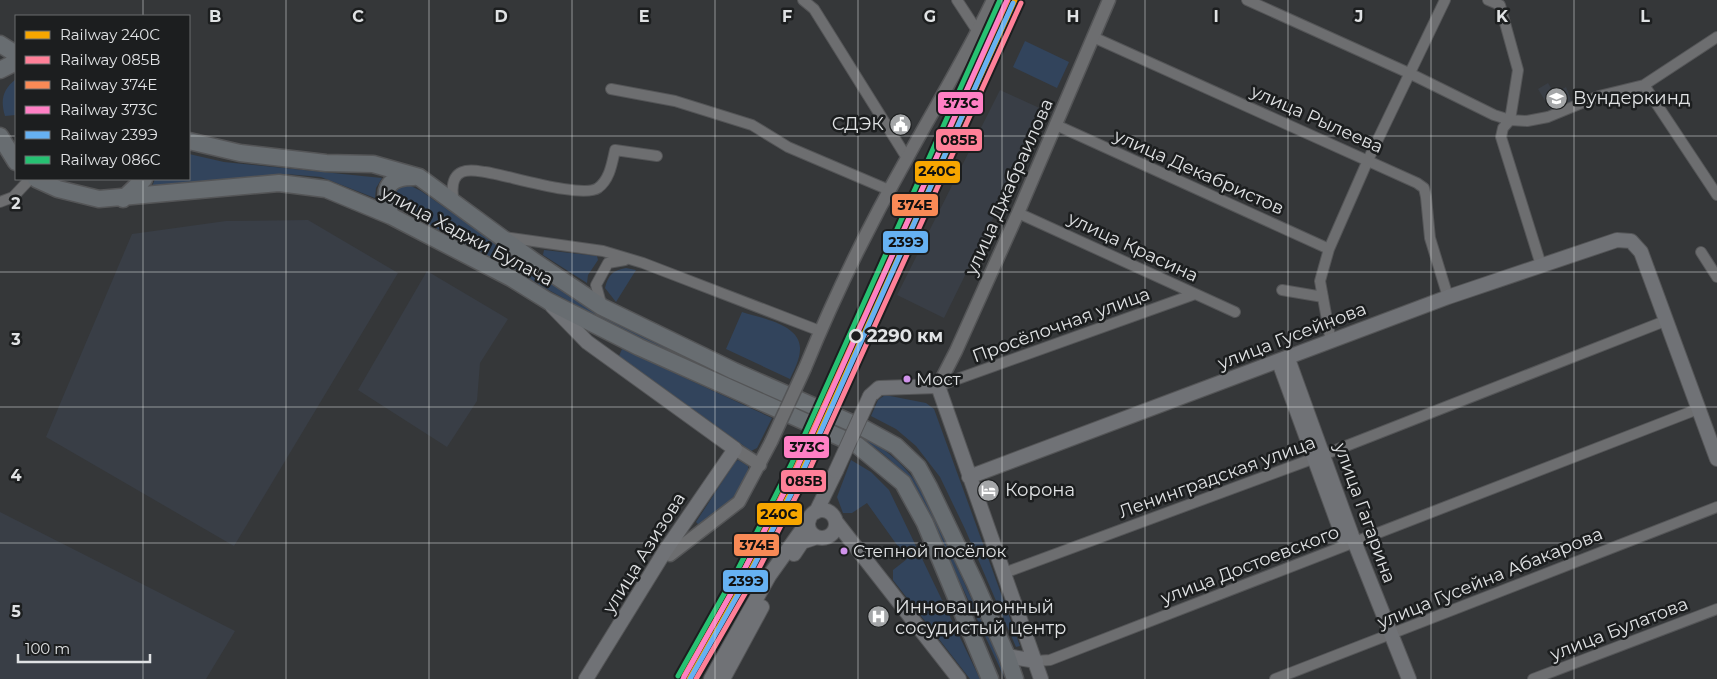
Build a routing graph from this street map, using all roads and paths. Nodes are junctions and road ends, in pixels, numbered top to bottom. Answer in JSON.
{"nodes":[{"id":1,"x":803,"y":0,"type":"edge"},
{"id":2,"x":956,"y":0,"type":"edge"},
{"id":3,"x":993,"y":0,"type":"edge"},
{"id":4,"x":1109,"y":0,"type":"edge"},
{"id":5,"x":1247,"y":0,"type":"edge"},
{"id":6,"x":1445,"y":0,"type":"edge"},
{"id":7,"x":1488,"y":0,"type":"edge"},
{"id":8,"x":978,"y":32,"type":"junction"},
{"id":9,"x":1093,"y":37,"type":"junction"},
{"id":10,"x":1717,"y":37,"type":"edge"},
{"id":11,"x":0,"y":44,"type":"edge"},
{"id":12,"x":15,"y":53,"type":"edge"},
{"id":13,"x":15,"y":62,"type":"edge"},
{"id":14,"x":0,"y":70,"type":"edge"},
{"id":15,"x":1411,"y":74,"type":"junction"},
{"id":16,"x":1644,"y":85,"type":"junction"},
{"id":17,"x":611,"y":89,"type":"dead end"},
{"id":18,"x":1510,"y":120,"type":"junction"},
{"id":19,"x":1056,"y":125,"type":"junction"},
{"id":20,"x":0,"y":136,"type":"edge"},
{"id":21,"x":190,"y":141,"type":"edge"},
{"id":22,"x":657,"y":156,"type":"dead end"},
{"id":23,"x":906,"y":158,"type":"junction"},
{"id":24,"x":15,"y":160,"type":"edge"},
{"id":25,"x":1368,"y":160,"type":"junction"},
{"id":26,"x":418,"y":177,"type":"junction"},
{"id":27,"x":29,"y":180,"type":"edge"},
{"id":28,"x":38,"y":180,"type":"edge"},
{"id":29,"x":143,"y":180,"type":"edge"},
{"id":30,"x":889,"y":190,"type":"junction"},
{"id":31,"x":1717,"y":195,"type":"edge"},
{"id":32,"x":123,"y":199,"type":"junction"},
{"id":33,"x":0,"y":202,"type":"edge"},
{"id":34,"x":454,"y":203,"type":"junction"},
{"id":35,"x":1018,"y":213,"type":"junction"},
{"id":36,"x":391,"y":216,"type":"junction"},
{"id":37,"x":500,"y":237,"type":"junction"},
{"id":38,"x":1329,"y":249,"type":"junction"},
{"id":39,"x":1701,"y":252,"type":"dead end"},
{"id":40,"x":643,"y":263,"type":"junction"},
{"id":41,"x":1540,"y":266,"type":"junction"},
{"id":42,"x":1717,"y":277,"type":"edge"},
{"id":43,"x":1282,"y":290,"type":"dead end"},
{"id":44,"x":1195,"y":294,"type":"junction"},
{"id":45,"x":1323,"y":297,"type":"junction"},
{"id":46,"x":1448,"y":298,"type":"junction"},
{"id":47,"x":548,"y":301,"type":"junction"},
{"id":48,"x":602,"y":307,"type":"junction"},
{"id":49,"x":1235,"y":312,"type":"dead end"},
{"id":50,"x":1665,"y":321,"type":"junction"},
{"id":51,"x":595,"y":324,"type":"junction"},
{"id":52,"x":820,"y":331,"type":"junction"},
{"id":53,"x":587,"y":342,"type":"junction"},
{"id":54,"x":1331,"y":342,"type":"junction"},
{"id":55,"x":1284,"y":360,"type":"junction"},
{"id":56,"x":938,"y":386,"type":"junction"},
{"id":57,"x":1698,"y":409,"type":"junction"},
{"id":58,"x":735,"y":448,"type":"junction"},
{"id":59,"x":1318,"y":457,"type":"junction"},
{"id":60,"x":1717,"y":459,"type":"edge"},
{"id":61,"x":760,"y":465,"type":"junction"},
{"id":62,"x":969,"y":477,"type":"junction"},
{"id":63,"x":829,"y":486,"type":"junction"},
{"id":64,"x":1717,"y":507,"type":"edge"},
{"id":65,"x":812,"y":516,"type":"junction"},
{"id":66,"x":834,"y":524,"type":"junction"},
{"id":67,"x":817,"y":538,"type":"junction"},
{"id":68,"x":1350,"y":544,"type":"junction"},
{"id":69,"x":668,"y":553,"type":"junction"},
{"id":70,"x":1004,"y":573,"type":"junction"},
{"id":71,"x":1717,"y":609,"type":"edge"},
{"id":72,"x":1387,"y":636,"type":"junction"},
{"id":73,"x":1007,"y":656,"type":"junction"},
{"id":74,"x":1036,"y":661,"type":"junction"},
{"id":75,"x":586,"y":679,"type":"edge"},
{"id":76,"x":593,"y":679,"type":"edge"},
{"id":77,"x":711,"y":679,"type":"edge"},
{"id":78,"x":723,"y":679,"type":"edge"},
{"id":79,"x":959,"y":679,"type":"edge"},
{"id":80,"x":990,"y":679,"type":"edge"},
{"id":81,"x":1015,"y":679,"type":"edge"},
{"id":82,"x":1041,"y":679,"type":"edge"},
{"id":83,"x":1275,"y":679,"type":"edge"},
{"id":84,"x":1399,"y":679,"type":"edge"},
{"id":85,"x":1409,"y":679,"type":"edge"},
{"id":86,"x":1534,"y":679,"type":"edge"}],
"edges":[{"from":1,"to":23,"type":"street"},
{"from":2,"to":8,"type":"street"},
{"from":3,"to":8,"type":"street","name":"улица Азизова"},
{"from":4,"to":9,"type":"street","name":"улица Джабраилова"},
{"from":5,"to":15,"type":"street"},
{"from":6,"to":15,"type":"street"},
{"from":7,"to":18,"type":"street"},
{"from":8,"to":23,"type":"street","name":"улица Азизова"},
{"from":9,"to":19,"type":"street","name":"улица Джабраилова"},
{"from":9,"to":25,"type":"street","name":"улица Рылеева"},
{"from":10,"to":16,"type":"street"},
{"from":11,"to":12,"type":"main road"},
{"from":13,"to":14,"type":"main road"},
{"from":15,"to":18,"type":"street"},
{"from":15,"to":25,"type":"street"},
{"from":16,"to":18,"type":"street"},
{"from":16,"to":31,"type":"street"},
{"from":17,"to":30,"type":"street"},
{"from":18,"to":41,"type":"street"},
{"from":19,"to":35,"type":"street","name":"улица Джабраилова"},
{"from":19,"to":38,"type":"street","name":"улица Декабристов"},
{"from":20,"to":24,"type":"main road"},
{"from":21,"to":26,"type":"main road","name":"улица Хаджи Булача"},
{"from":22,"to":34,"type":"street"},
{"from":23,"to":30,"type":"street","name":"улица Азизова"},
{"from":25,"to":38,"type":"street"},
{"from":25,"to":46,"type":"street","name":"улица Рылеева"},
{"from":26,"to":34,"type":"main road","name":"улица Хаджи Булача"},
{"from":26,"to":36,"type":"main road"},
{"from":27,"to":33,"type":"street"},
{"from":28,"to":32,"type":"main road","name":"улица Хаджи Булача"},
{"from":29,"to":32,"type":"main road"},
{"from":30,"to":52,"type":"street","name":"улица Азизова"},
{"from":32,"to":36,"type":"main road","name":"улица Хаджи Булача"},
{"from":34,"to":37,"type":"main road","name":"улица Хаджи Булача"},
{"from":35,"to":44,"type":"street","name":"улица Красина"},
{"from":35,"to":56,"type":"street","name":"улица Джабраилова"},
{"from":36,"to":47,"type":"main road","name":"улица Хаджи Булача"},
{"from":37,"to":40,"type":"street"},
{"from":37,"to":48,"type":"main road","name":"улица Хаджи Булача"},
{"from":38,"to":45,"type":"street"},
{"from":39,"to":42,"type":"street"},
{"from":40,"to":48,"type":"street"},
{"from":40,"to":52,"type":"street"},
{"from":41,"to":46,"type":"main road","name":"улица Гусейнова"},
{"from":41,"to":50,"type":"main road","name":"улица Гусейнова"},
{"from":43,"to":45,"type":"street"},
{"from":44,"to":49,"type":"street","name":"улица Красина"},
{"from":44,"to":56,"type":"street","name":"Просёлочная улица"},
{"from":45,"to":54,"type":"street"},
{"from":46,"to":54,"type":"main road","name":"улица Гусейнова"},
{"from":47,"to":51,"type":"main road","name":"улица Хаджи Булача"},
{"from":47,"to":53,"type":"main road"},
{"from":48,"to":73,"type":"main road","name":"улица Хаджи Булача"},
{"from":50,"to":57,"type":"main road"},
{"from":50,"to":59,"type":"street","name":"Ленинградская улица"},
{"from":51,"to":53,"type":"main road"},
{"from":51,"to":80,"type":"main road","name":"улица Хаджи Булача"},
{"from":52,"to":61,"type":"street","name":"улица Азизова","bridge":true},
{"from":53,"to":58,"type":"main road"},
{"from":54,"to":55,"type":"main road","name":"улица Гусейнова"},
{"from":55,"to":59,"type":"main road","name":"улица Гагарина"},
{"from":55,"to":62,"type":"main road","name":"улица Гусейнова"},
{"from":56,"to":62,"type":"main road"},
{"from":56,"to":63,"type":"main road","bridge":true},
{"from":57,"to":60,"type":"main road"},
{"from":57,"to":68,"type":"street","name":"улица Достоевского"},
{"from":58,"to":61,"type":"street"},
{"from":58,"to":69,"type":"main road","name":"улица Азизова"},
{"from":59,"to":68,"type":"main road","name":"улица Гагарина"},
{"from":59,"to":70,"type":"street","name":"Ленинградская улица"},
{"from":61,"to":69,"type":"street","name":"улица Азизова"},
{"from":62,"to":70,"type":"main road"},
{"from":63,"to":65,"type":"main road"},
{"from":63,"to":66,"type":"main road"},
{"from":64,"to":72,"type":"street","name":"улица Гусейна Абакарова"},
{"from":65,"to":66,"type":"main road"},
{"from":65,"to":67,"type":"main road"},
{"from":65,"to":77,"type":"main road"},
{"from":66,"to":67,"type":"main road"},
{"from":66,"to":79,"type":"main road"},
{"from":67,"to":78,"type":"main road"},
{"from":68,"to":72,"type":"main road","name":"улица Гагарина"},
{"from":68,"to":74,"type":"street","name":"улица Достоевского"},
{"from":69,"to":75,"type":"main road","name":"улица Азизова"},
{"from":69,"to":76,"type":"main road","name":"улица Азизова"},
{"from":70,"to":74,"type":"main road"},
{"from":71,"to":86,"type":"street","name":"улица Булатова"},
{"from":72,"to":83,"type":"street","name":"улица Гусейна Абакарова"},
{"from":72,"to":84,"type":"main road","name":"улица Гагарина"},
{"from":72,"to":85,"type":"main road","name":"улица Гагарина"},
{"from":73,"to":74,"type":"main road"},
{"from":73,"to":81,"type":"main road","name":"улица Хаджи Булача"},
{"from":74,"to":82,"type":"main road"}]}
